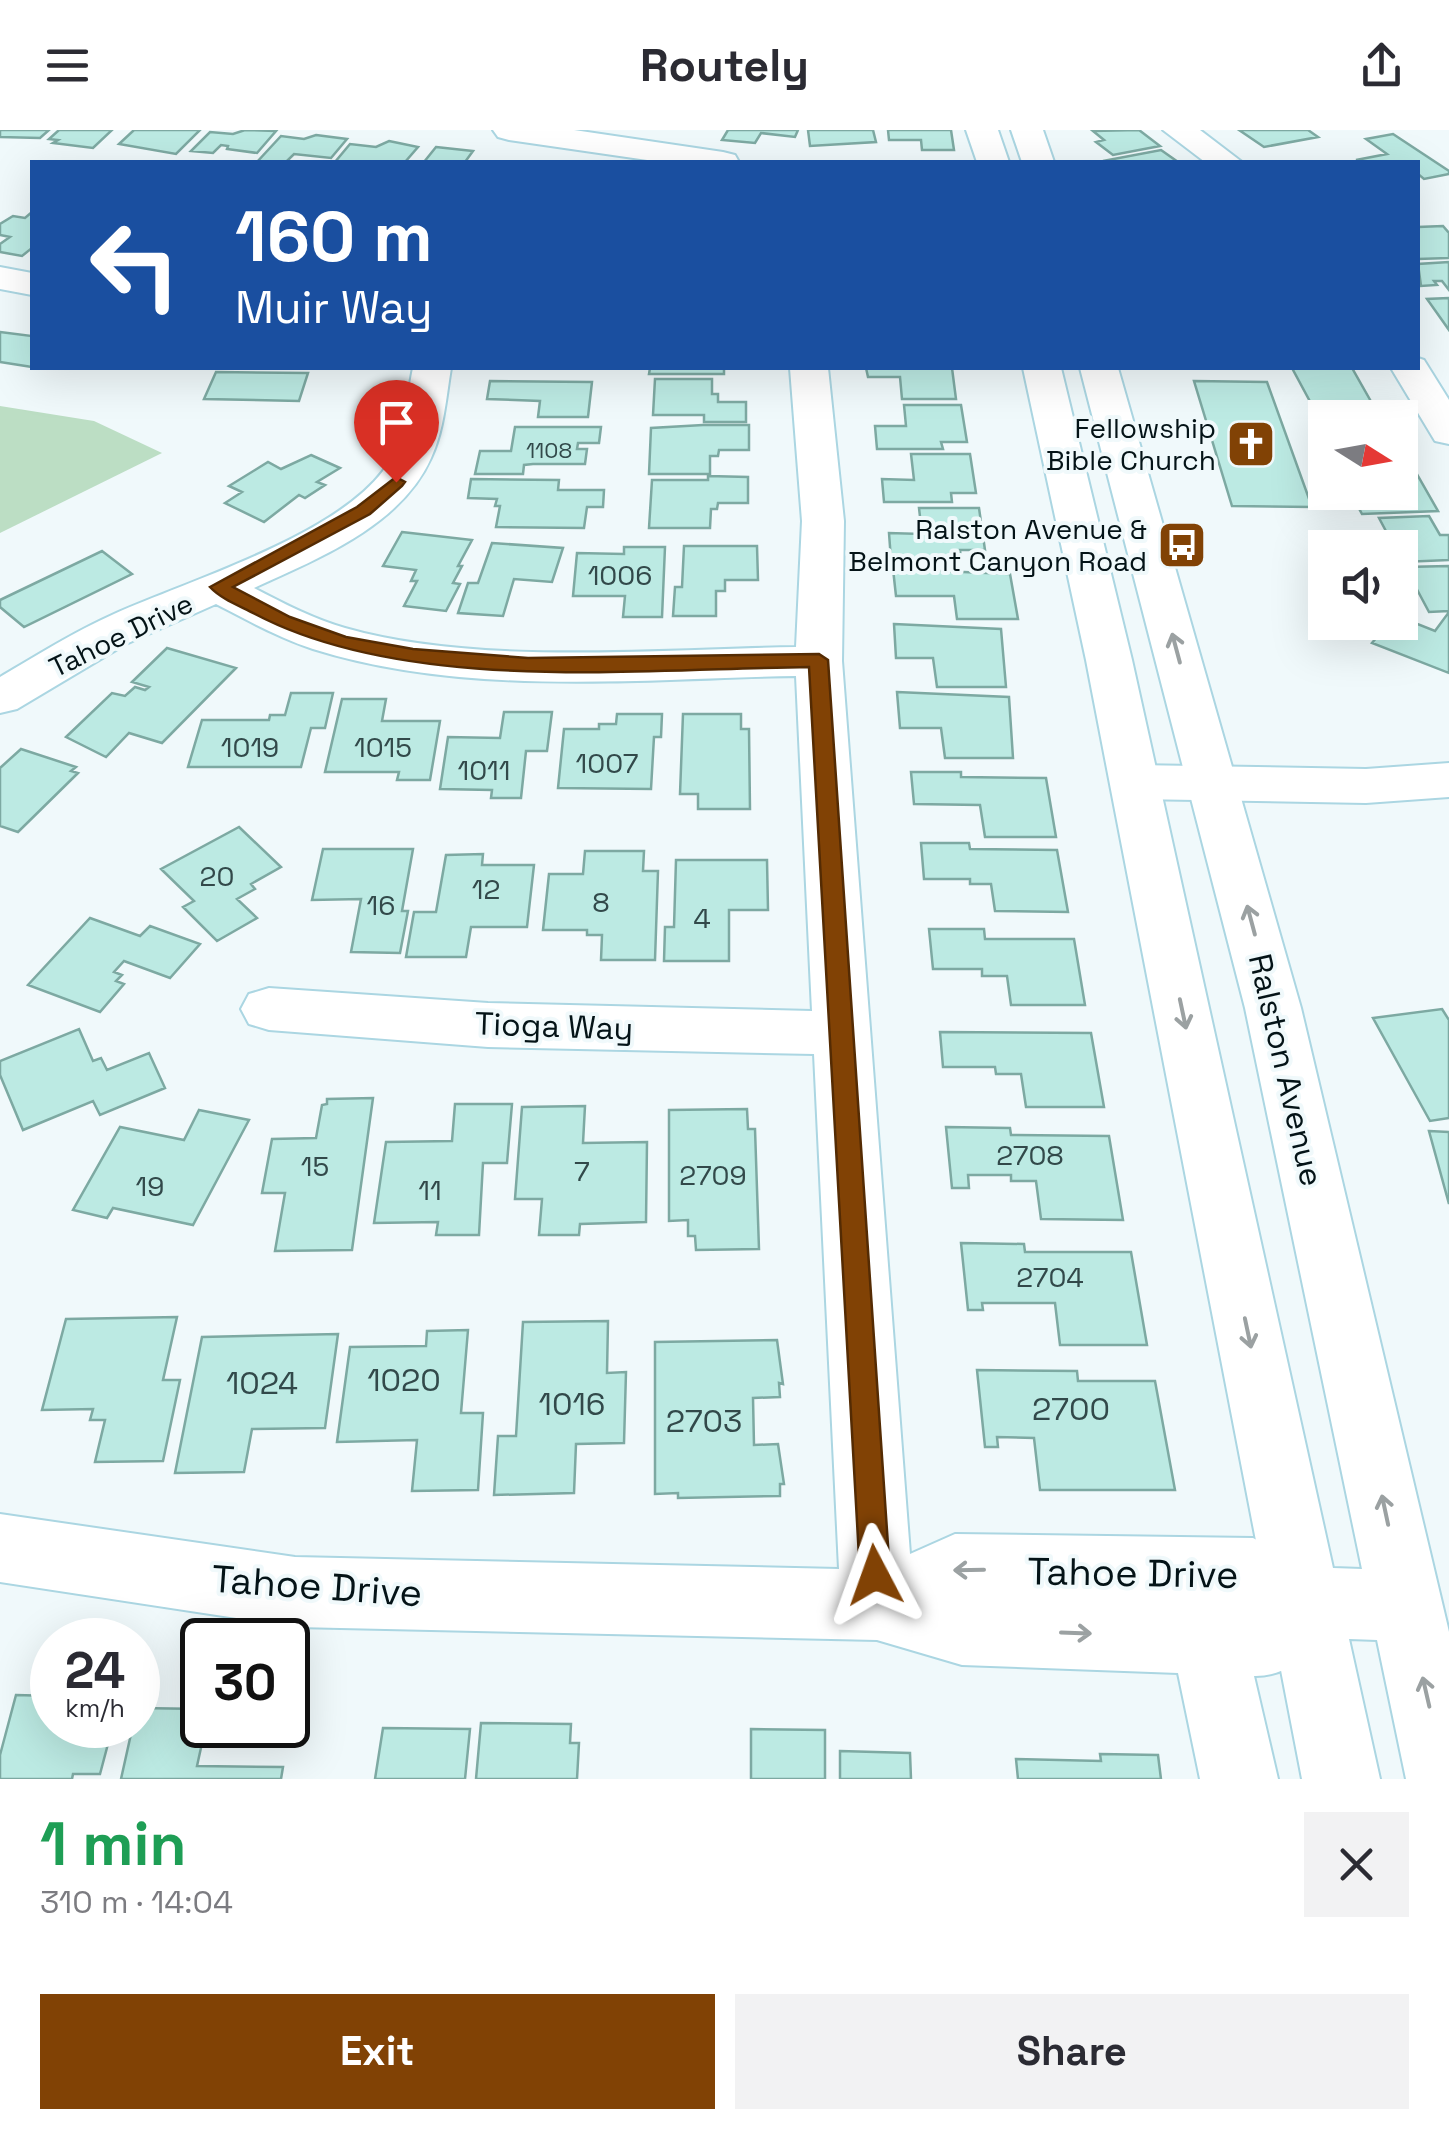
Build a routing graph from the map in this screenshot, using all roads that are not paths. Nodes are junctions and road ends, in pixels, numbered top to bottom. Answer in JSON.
{"nodes":[{"id":1,"x":982,"y":130,"type":"edge"},
{"id":2,"x":1026,"y":130,"type":"edge"},
{"id":3,"x":1178,"y":130,"type":"edge"},
{"id":4,"x":525,"y":132,"type":"edge"},
{"id":5,"x":518,"y":160,"type":"edge"},
{"id":6,"x":710,"y":160,"type":"edge"},
{"id":7,"x":992,"y":160,"type":"edge"},
{"id":8,"x":1037,"y":160,"type":"edge"},
{"id":9,"x":1223,"y":160,"type":"edge"},
{"id":10,"x":0,"y":278,"type":"edge"},
{"id":11,"x":30,"y":284,"type":"edge"},
{"id":12,"x":0,"y":307,"type":"edge"},
{"id":13,"x":30,"y":311,"type":"edge"},
{"id":14,"x":432,"y":370,"type":"edge"},
{"id":15,"x":809,"y":370,"type":"edge"},
{"id":16,"x":1042,"y":370,"type":"edge"},
{"id":17,"x":1100,"y":370,"type":"edge"},
{"id":18,"x":1411,"y":370,"type":"edge"},
{"id":19,"x":1449,"y":432,"type":"edge"},
{"id":20,"x":219,"y":587,"type":"junction"},
{"id":21,"x":819,"y":660,"type":"junction"},
{"id":22,"x":0,"y":698,"type":"edge"},
{"id":23,"x":1449,"y":780,"type":"edge"},
{"id":24,"x":1135,"y":782,"type":"junction"},
{"id":25,"x":1213,"y":782,"type":"junction"},
{"id":26,"x":269,"y":1009,"type":"dead end"},
{"id":27,"x":840,"y":1033,"type":"junction"},
{"id":28,"x":0,"y":1548,"type":"edge"},
{"id":29,"x":1304,"y":1603,"type":"junction"},
{"id":30,"x":877,"y":1605,"type":"junction"},
{"id":31,"x":1406,"y":1605,"type":"junction"},
{"id":32,"x":1208,"y":1638,"type":"junction"},
{"id":33,"x":1240,"y":1779,"type":"edge"},
{"id":34,"x":1341,"y":1779,"type":"edge"},
{"id":35,"x":1445,"y":1779,"type":"edge"}],
"edges":[{"from":1,"to":7,"type":"street"},
{"from":2,"to":8,"type":"street"},
{"from":3,"to":9,"type":"street"},
{"from":4,"to":5,"type":"street"},
{"from":4,"to":6,"type":"street"},
{"from":10,"to":11,"type":"street"},
{"from":12,"to":13,"type":"street"},
{"from":14,"to":20,"type":"street","name":"Tahoe Drive"},
{"from":15,"to":21,"type":"street"},
{"from":16,"to":24,"type":"street"},
{"from":25,"to":17,"type":"street","name":"Ralston Avenue","one_way":true},
{"from":18,"to":19,"type":"street"},
{"from":20,"to":21,"type":"street"},
{"from":20,"to":22,"type":"street","name":"Tahoe Drive"},
{"from":21,"to":27,"type":"street"},
{"from":23,"to":25,"type":"street"},
{"from":24,"to":25,"type":"street"},
{"from":24,"to":29,"type":"street","one_way":true},
{"from":31,"to":25,"type":"street","name":"Ralston Avenue","one_way":true},
{"from":26,"to":27,"type":"street","name":"Tioga Way"},
{"from":27,"to":30,"type":"street"},
{"from":28,"to":30,"type":"street","name":"Tahoe Drive"},
{"from":29,"to":30,"type":"street","name":"Tahoe Drive","one_way":true},
{"from":29,"to":31,"type":"street"},
{"from":29,"to":32,"type":"street","name":"Tahoe Drive"},
{"from":29,"to":34,"type":"street"},
{"from":30,"to":32,"type":"street","name":"Tahoe Drive","one_way":true},
{"from":35,"to":31,"type":"street","name":"Ralston Avenue","one_way":true},
{"from":32,"to":33,"type":"street"}]}
